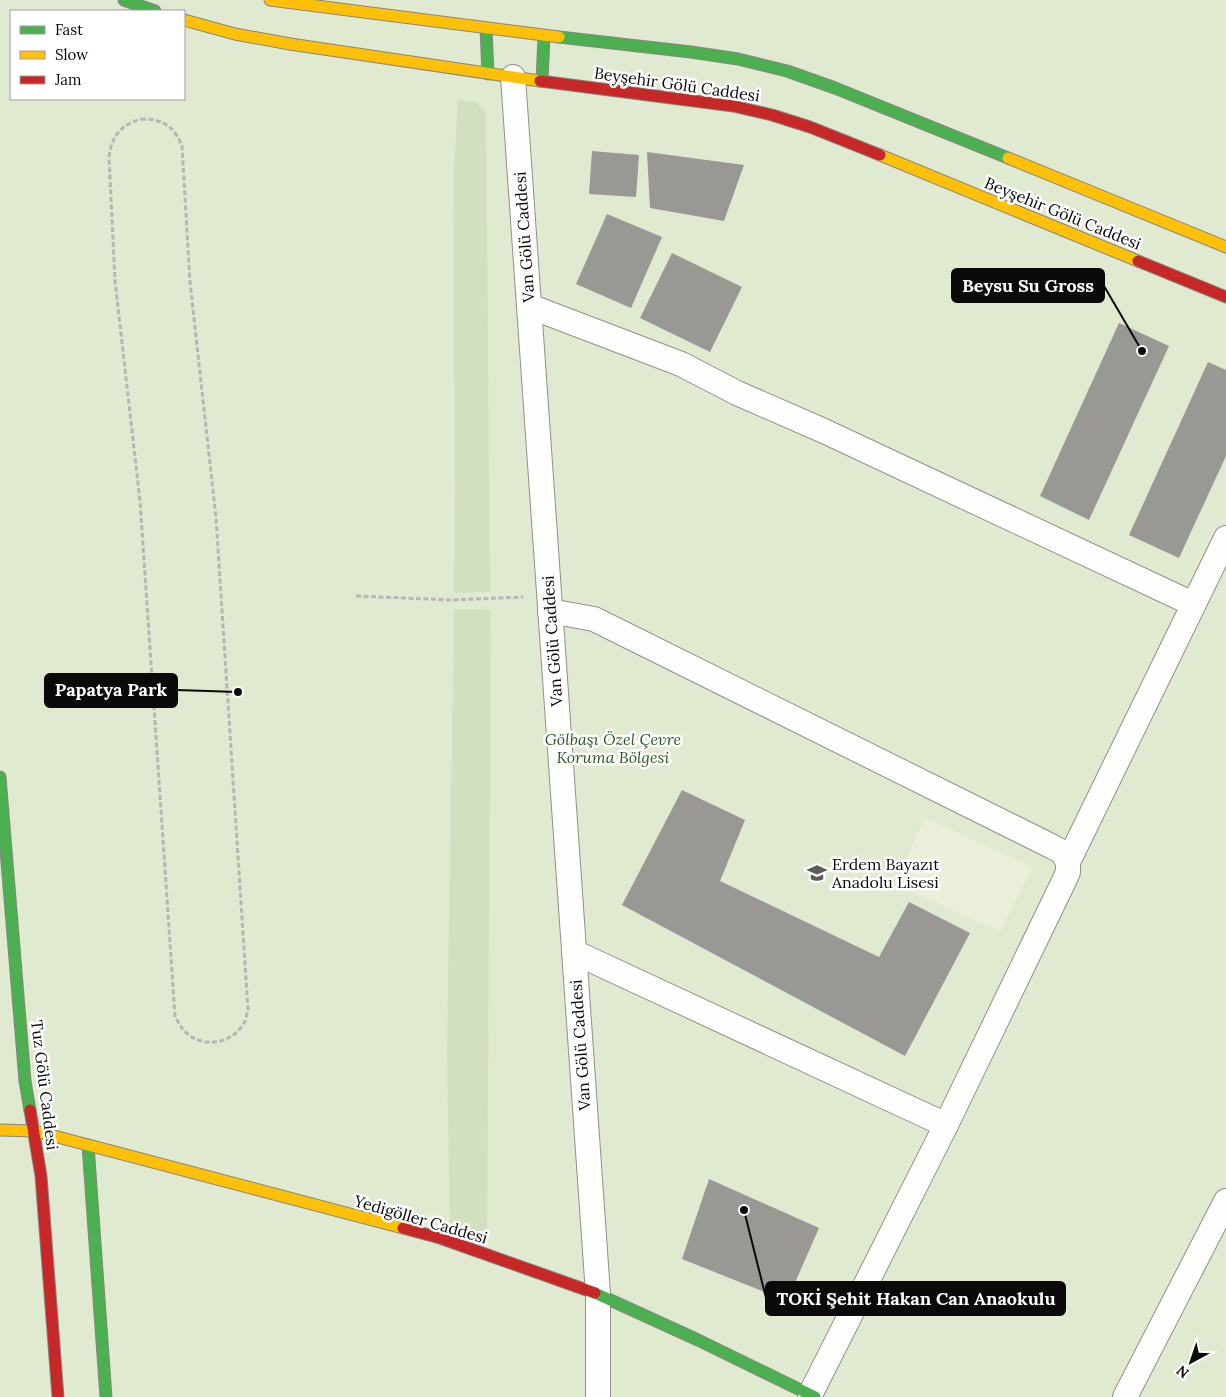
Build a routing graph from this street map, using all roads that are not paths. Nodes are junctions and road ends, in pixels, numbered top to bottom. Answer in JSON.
{"nodes":[{"id":1,"x":124,"y":0,"type":"edge"},
{"id":2,"x":270,"y":0,"type":"edge"},
{"id":3,"x":152,"y":10,"type":"edge"},
{"id":4,"x":185,"y":20,"type":"edge"},
{"id":5,"x":486,"y":28,"type":"junction"},
{"id":6,"x":544,"y":36,"type":"junction"},
{"id":7,"x":488,"y":74,"type":"junction"},
{"id":8,"x":513,"y":77,"type":"junction"},
{"id":9,"x":542,"y":81,"type":"junction"},
{"id":10,"x":1226,"y":247,"type":"edge"},
{"id":11,"x":1226,"y":297,"type":"edge"},
{"id":12,"x":529,"y":306,"type":"junction"},
{"id":13,"x":1226,"y":538,"type":"edge"},
{"id":14,"x":1193,"y":604,"type":"junction"},
{"id":15,"x":550,"y":611,"type":"junction"},
{"id":16,"x":0,"y":777,"type":"edge"},
{"id":17,"x":1068,"y":862,"type":"junction"},
{"id":18,"x":574,"y":952,"type":"junction"},
{"id":19,"x":946,"y":1124,"type":"junction"},
{"id":20,"x":0,"y":1130,"type":"edge"},
{"id":21,"x":35,"y":1131,"type":"junction"},
{"id":22,"x":88,"y":1145,"type":"junction"},
{"id":23,"x":1226,"y":1201,"type":"edge"},
{"id":24,"x":598,"y":1294,"type":"junction"},
{"id":25,"x":813,"y":1396,"type":"edge"},
{"id":26,"x":58,"y":1397,"type":"edge"},
{"id":27,"x":106,"y":1397,"type":"edge"},
{"id":28,"x":598,"y":1397,"type":"edge"},
{"id":29,"x":1125,"y":1397,"type":"edge"}],
"edges":[{"from":1,"to":3,"type":"main road"},
{"from":2,"to":5,"type":"main road"},
{"from":4,"to":7,"type":"main road","name":"Beyşehir Gölü Caddesi"},
{"from":5,"to":6,"type":"main road"},
{"from":5,"to":7,"type":"main road"},
{"from":6,"to":9,"type":"main road"},
{"from":6,"to":10,"type":"main road"},
{"from":7,"to":8,"type":"main road","name":"Beyşehir Gölü Caddesi"},
{"from":8,"to":9,"type":"main road","name":"Beyşehir Gölü Caddesi"},
{"from":8,"to":12,"type":"street","name":"Van Gölü Caddesi"},
{"from":9,"to":11,"type":"main road","name":"Beyşehir Gölü Caddesi"},
{"from":12,"to":14,"type":"street"},
{"from":12,"to":15,"type":"street","name":"Van Gölü Caddesi"},
{"from":13,"to":14,"type":"street"},
{"from":14,"to":17,"type":"street"},
{"from":15,"to":17,"type":"street"},
{"from":15,"to":18,"type":"street","name":"Van Gölü Caddesi"},
{"from":16,"to":21,"type":"main road","name":"Tuz Gölü Caddesi"},
{"from":17,"to":19,"type":"street"},
{"from":18,"to":19,"type":"street"},
{"from":18,"to":24,"type":"street","name":"Van Gölü Caddesi"},
{"from":19,"to":25,"type":"street"},
{"from":20,"to":21,"type":"main road","name":"Yedigöller Caddesi"},
{"from":21,"to":22,"type":"main road","name":"Yedigöller Caddesi"},
{"from":21,"to":26,"type":"main road","name":"Tuz Gölü Caddesi"},
{"from":22,"to":24,"type":"main road","name":"Yedigöller Caddesi"},
{"from":22,"to":27,"type":"main road"},
{"from":23,"to":29,"type":"street"},
{"from":24,"to":25,"type":"main road","name":"Yedigöller Caddesi"},
{"from":24,"to":28,"type":"street","name":"Van Gölü Caddesi"}]}
